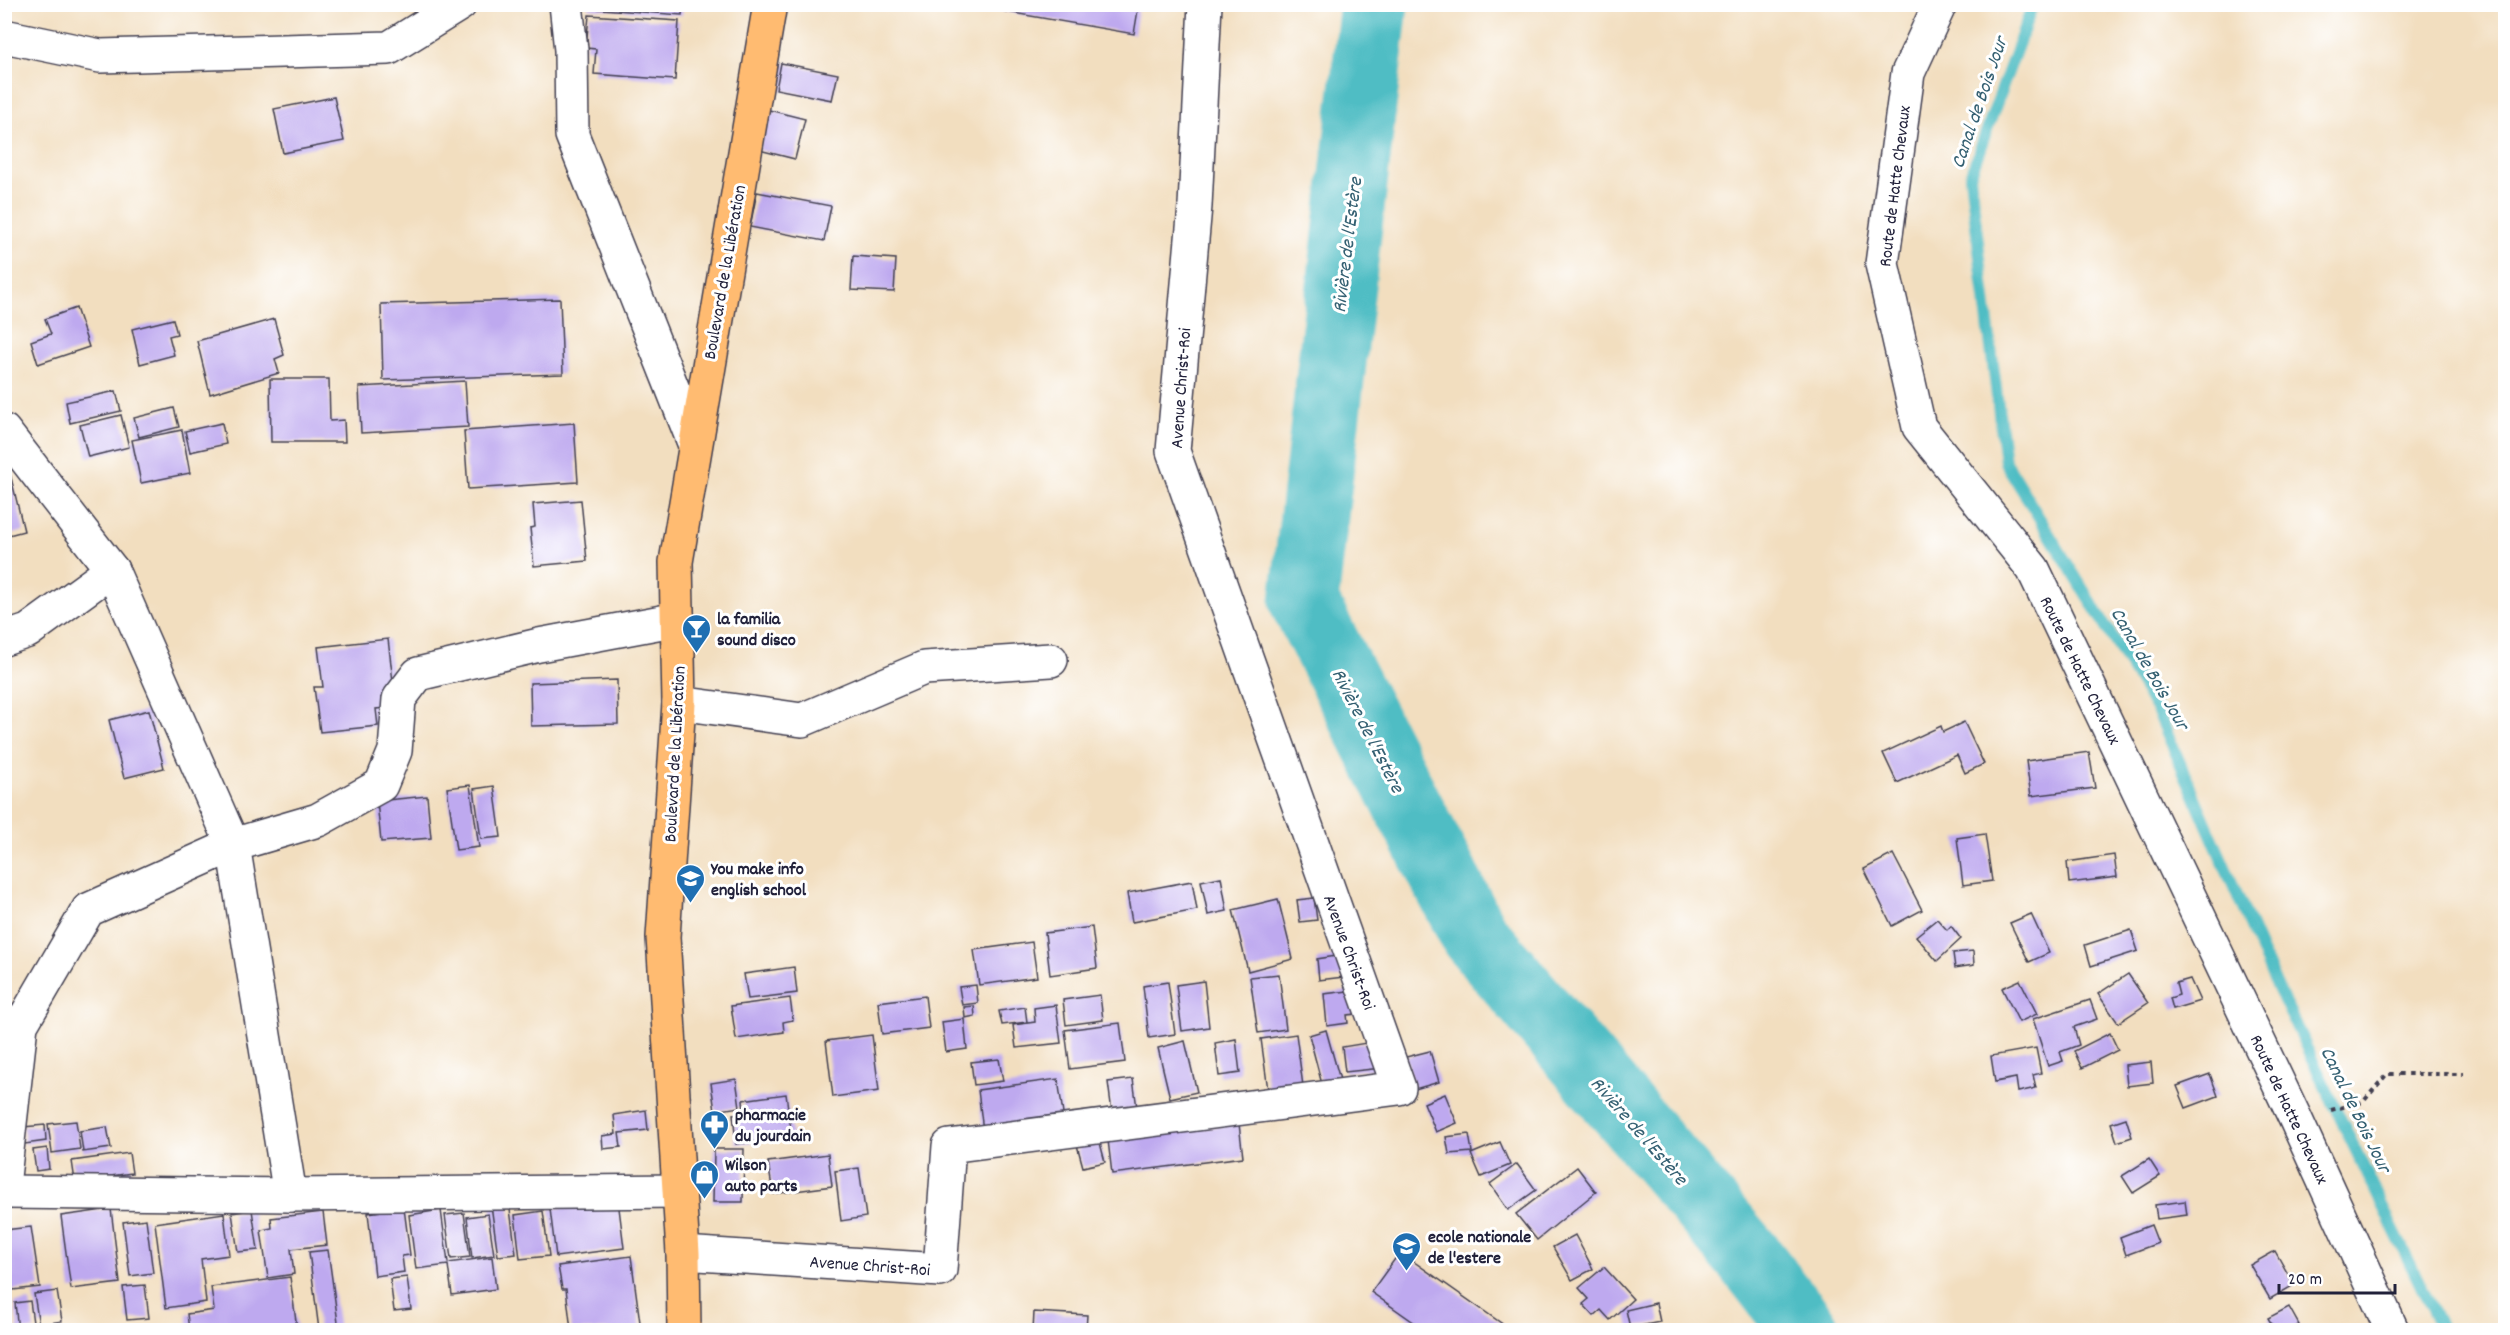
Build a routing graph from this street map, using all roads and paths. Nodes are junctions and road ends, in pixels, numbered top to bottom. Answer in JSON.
{"nodes":[{"id":1,"x":460,"y":4,"type":"edge"},
{"id":2,"x":566,"y":4,"type":"edge"},
{"id":3,"x":770,"y":4,"type":"edge"},
{"id":4,"x":1205,"y":4,"type":"edge"},
{"id":5,"x":1940,"y":4,"type":"edge"},
{"id":6,"x":4,"y":36,"type":"edge"},
{"id":7,"x":4,"y":431,"type":"edge"},
{"id":8,"x":695,"y":445,"type":"junction"},
{"id":9,"x":112,"y":570,"type":"junction"},
{"id":10,"x":678,"y":619,"type":"junction"},
{"id":11,"x":4,"y":639,"type":"edge"},
{"id":12,"x":1051,"y":660,"type":"dead end"},
{"id":13,"x":679,"y":703,"type":"junction"},
{"id":14,"x":233,"y":846,"type":"junction"},
{"id":15,"x":2463,"y":1074,"type":"dead end"},
{"id":16,"x":2322,"y":1113,"type":"dead end"},
{"id":17,"x":4,"y":1177,"type":"edge"},
{"id":18,"x":680,"y":1191,"type":"junction"},
{"id":19,"x":4,"y":1192,"type":"edge"},
{"id":20,"x":290,"y":1195,"type":"junction"},
{"id":21,"x":683,"y":1253,"type":"junction"},
{"id":22,"x":684,"y":1330,"type":"edge"},
{"id":23,"x":2392,"y":1330,"type":"edge"}],
"edges":[{"from":1,"to":6,"type":"street"},
{"from":2,"to":8,"type":"street"},
{"from":3,"to":8,"type":"main road","name":"Boulevard de la Libération"},
{"from":4,"to":21,"type":"street","name":"Avenue Christ-Roi"},
{"from":5,"to":23,"type":"street","name":"Route de Hatte Chevaux"},
{"from":7,"to":9,"type":"street"},
{"from":8,"to":10,"type":"main road","name":"Boulevard de la Libération"},
{"from":9,"to":11,"type":"street"},
{"from":9,"to":14,"type":"street"},
{"from":10,"to":13,"type":"main road","name":"Boulevard de la Libération"},
{"from":10,"to":14,"type":"street"},
{"from":12,"to":13,"type":"street"},
{"from":13,"to":18,"type":"main road","name":"Boulevard de la Libération"},
{"from":14,"to":17,"type":"street"},
{"from":14,"to":20,"type":"street"},
{"from":15,"to":16,"type":"path"},
{"from":18,"to":20,"type":"street"},
{"from":18,"to":21,"type":"main road","name":"Boulevard de la Libération"},
{"from":19,"to":20,"type":"street"},
{"from":21,"to":22,"type":"main road","name":"Boulevard de la Libération"}]}
